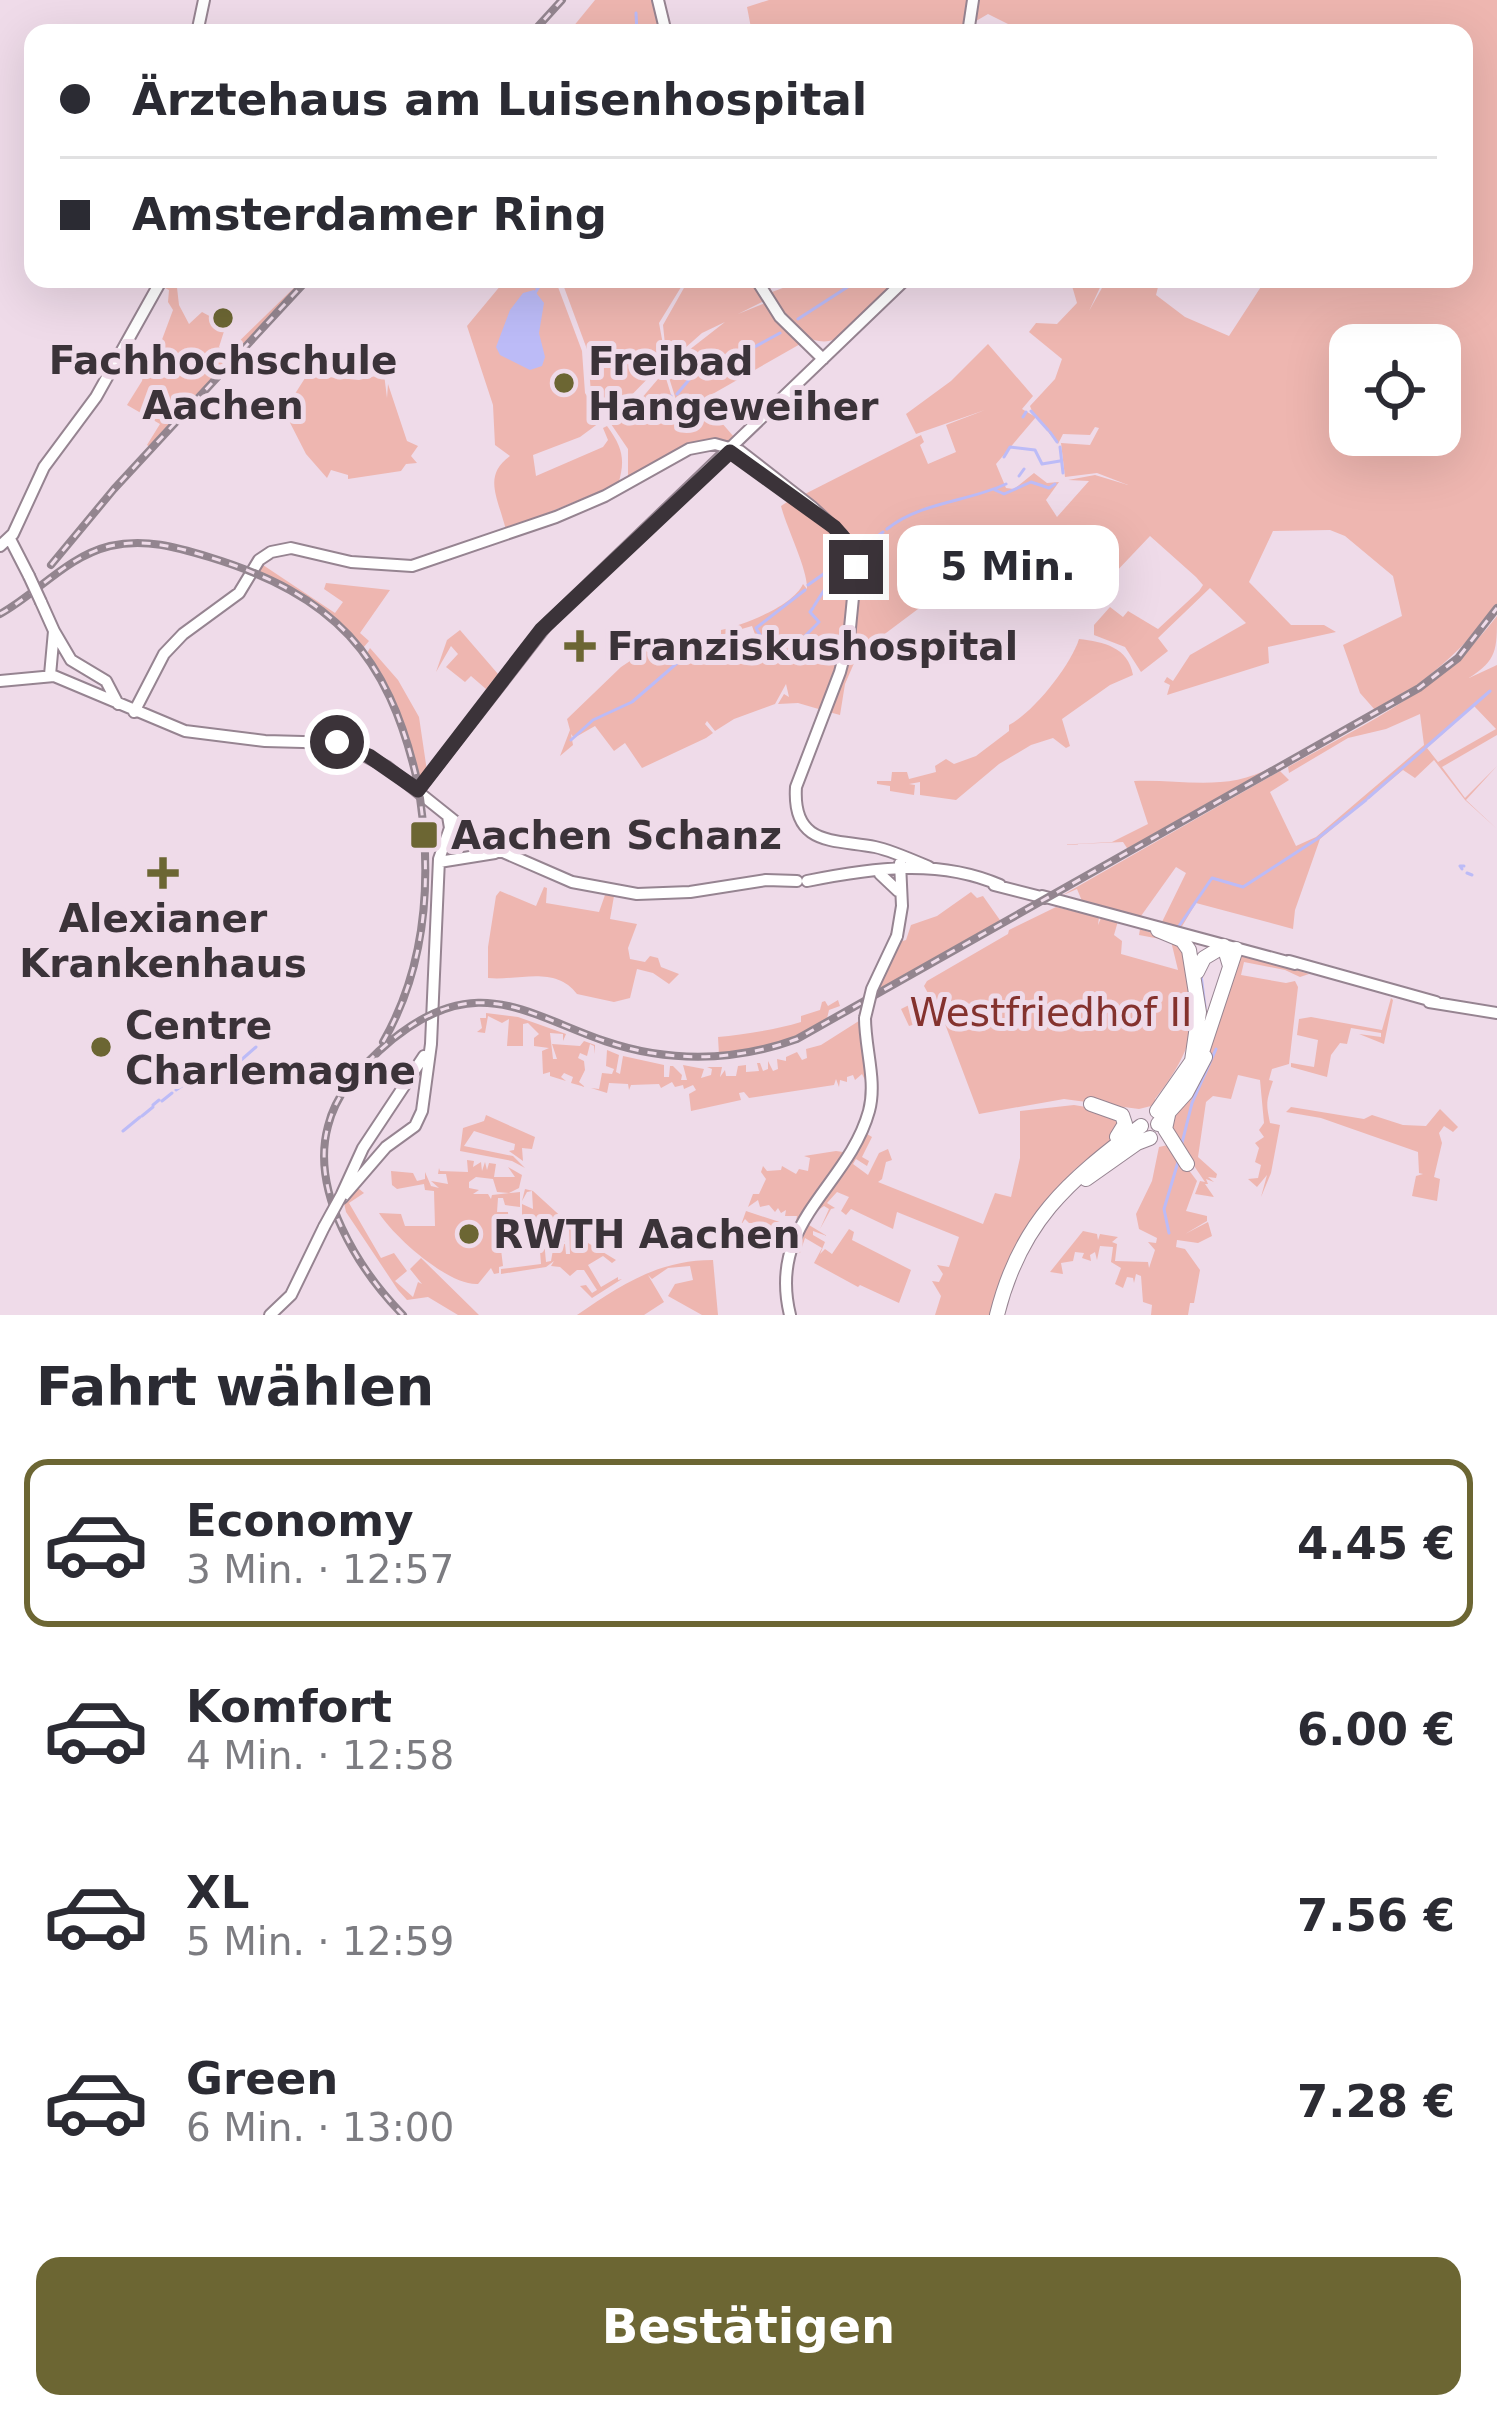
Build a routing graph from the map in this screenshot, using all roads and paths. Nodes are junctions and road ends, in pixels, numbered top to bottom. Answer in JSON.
{"nodes":[{"id":1,"x":157,"y":288,"type":"edge"},
{"id":2,"x":761,"y":288,"type":"edge"},
{"id":3,"x":897,"y":288,"type":"edge"},
{"id":4,"x":802,"y":339,"type":"junction"},
{"id":5,"x":840,"y":344,"type":"junction"},
{"id":6,"x":823,"y":359,"type":"junction"},
{"id":7,"x":724,"y":445,"type":"junction"},
{"id":8,"x":714,"y":464,"type":"junction"},
{"id":9,"x":5,"y":542,"type":"edge"},
{"id":10,"x":54,"y":631,"type":"junction"},
{"id":11,"x":55,"y":676,"type":"junction"},
{"id":12,"x":0,"y":681,"type":"edge"},
{"id":13,"x":118,"y":704,"type":"junction"},
{"id":14,"x":136,"y":712,"type":"junction"},
{"id":15,"x":418,"y":790,"type":"junction"},
{"id":16,"x":446,"y":814,"type":"junction"},
{"id":17,"x":491,"y":851,"type":"junction"},
{"id":18,"x":439,"y":862,"type":"junction"},
{"id":19,"x":895,"y":864,"type":"junction"},
{"id":20,"x":926,"y":869,"type":"junction"},
{"id":21,"x":879,"y":872,"type":"junction"},
{"id":22,"x":900,"y":891,"type":"junction"},
{"id":23,"x":1149,"y":926,"type":"junction"},
{"id":24,"x":1233,"y":949,"type":"junction"},
{"id":25,"x":1196,"y":993,"type":"junction"},
{"id":26,"x":1497,"y":1011,"type":"edge"},
{"id":27,"x":431,"y":1036,"type":"junction"},
{"id":28,"x":1203,"y":1041,"type":"junction"},
{"id":29,"x":1091,"y":1104,"type":"dead end"},
{"id":30,"x":1153,"y":1121,"type":"junction"},
{"id":31,"x":1117,"y":1137,"type":"junction"},
{"id":32,"x":1187,"y":1164,"type":"dead end"},
{"id":33,"x":354,"y":1178,"type":"junction"},
{"id":34,"x":1053,"y":1203,"type":"junction"},
{"id":35,"x":271,"y":1314,"type":"edge"},
{"id":36,"x":791,"y":1315,"type":"edge"},
{"id":37,"x":1000,"y":1315,"type":"edge"}],
"edges":[{"from":1,"to":9,"type":"main road"},
{"from":2,"to":4,"type":"main road"},
{"from":3,"to":5,"type":"main road"},
{"from":4,"to":5,"type":"main road"},
{"from":4,"to":6,"type":"main road"},
{"from":5,"to":6,"type":"main road"},
{"from":6,"to":7,"type":"main road"},
{"from":7,"to":8,"type":"main road"},
{"from":7,"to":8,"type":"main road"},
{"from":7,"to":14,"type":"main road"},
{"from":7,"to":19,"type":"main road"},
{"from":8,"to":15,"type":"main road"},
{"from":9,"to":10,"type":"main road","bridge":true},
{"from":10,"to":11,"type":"main road"},
{"from":10,"to":13,"type":"main road"},
{"from":11,"to":12,"type":"main road"},
{"from":11,"to":13,"type":"main road"},
{"from":13,"to":14,"type":"main road"},
{"from":14,"to":15,"type":"main road"},
{"from":15,"to":16,"type":"main road"},
{"from":16,"to":17,"type":"main road"},
{"from":16,"to":18,"type":"main road"},
{"from":17,"to":18,"type":"main road"},
{"from":17,"to":21,"type":"main road"},
{"from":18,"to":27,"type":"main road"},
{"from":19,"to":20,"type":"main road"},
{"from":19,"to":21,"type":"main road"},
{"from":19,"to":21,"type":"main road"},
{"from":19,"to":22,"type":"main road"},
{"from":20,"to":22,"type":"main road"},
{"from":20,"to":23,"type":"main road"},
{"from":21,"to":22,"type":"main road"},
{"from":22,"to":36,"type":"main road","bridge":true},
{"from":23,"to":24,"type":"main road"},
{"from":23,"to":25,"type":"highway"},
{"from":24,"to":25,"type":"highway"},
{"from":24,"to":26,"type":"main road"},
{"from":24,"to":28,"type":"highway"},
{"from":25,"to":28,"type":"highway"},
{"from":27,"to":33,"type":"main road"},
{"from":27,"to":33,"type":"main road"},
{"from":28,"to":30,"type":"highway"},
{"from":29,"to":31,"type":"highway"},
{"from":30,"to":31,"type":"highway"},
{"from":30,"to":32,"type":"highway"},
{"from":30,"to":34,"type":"highway"},
{"from":31,"to":34,"type":"highway"},
{"from":33,"to":35,"type":"main road","bridge":true},
{"from":34,"to":37,"type":"highway"}]}
